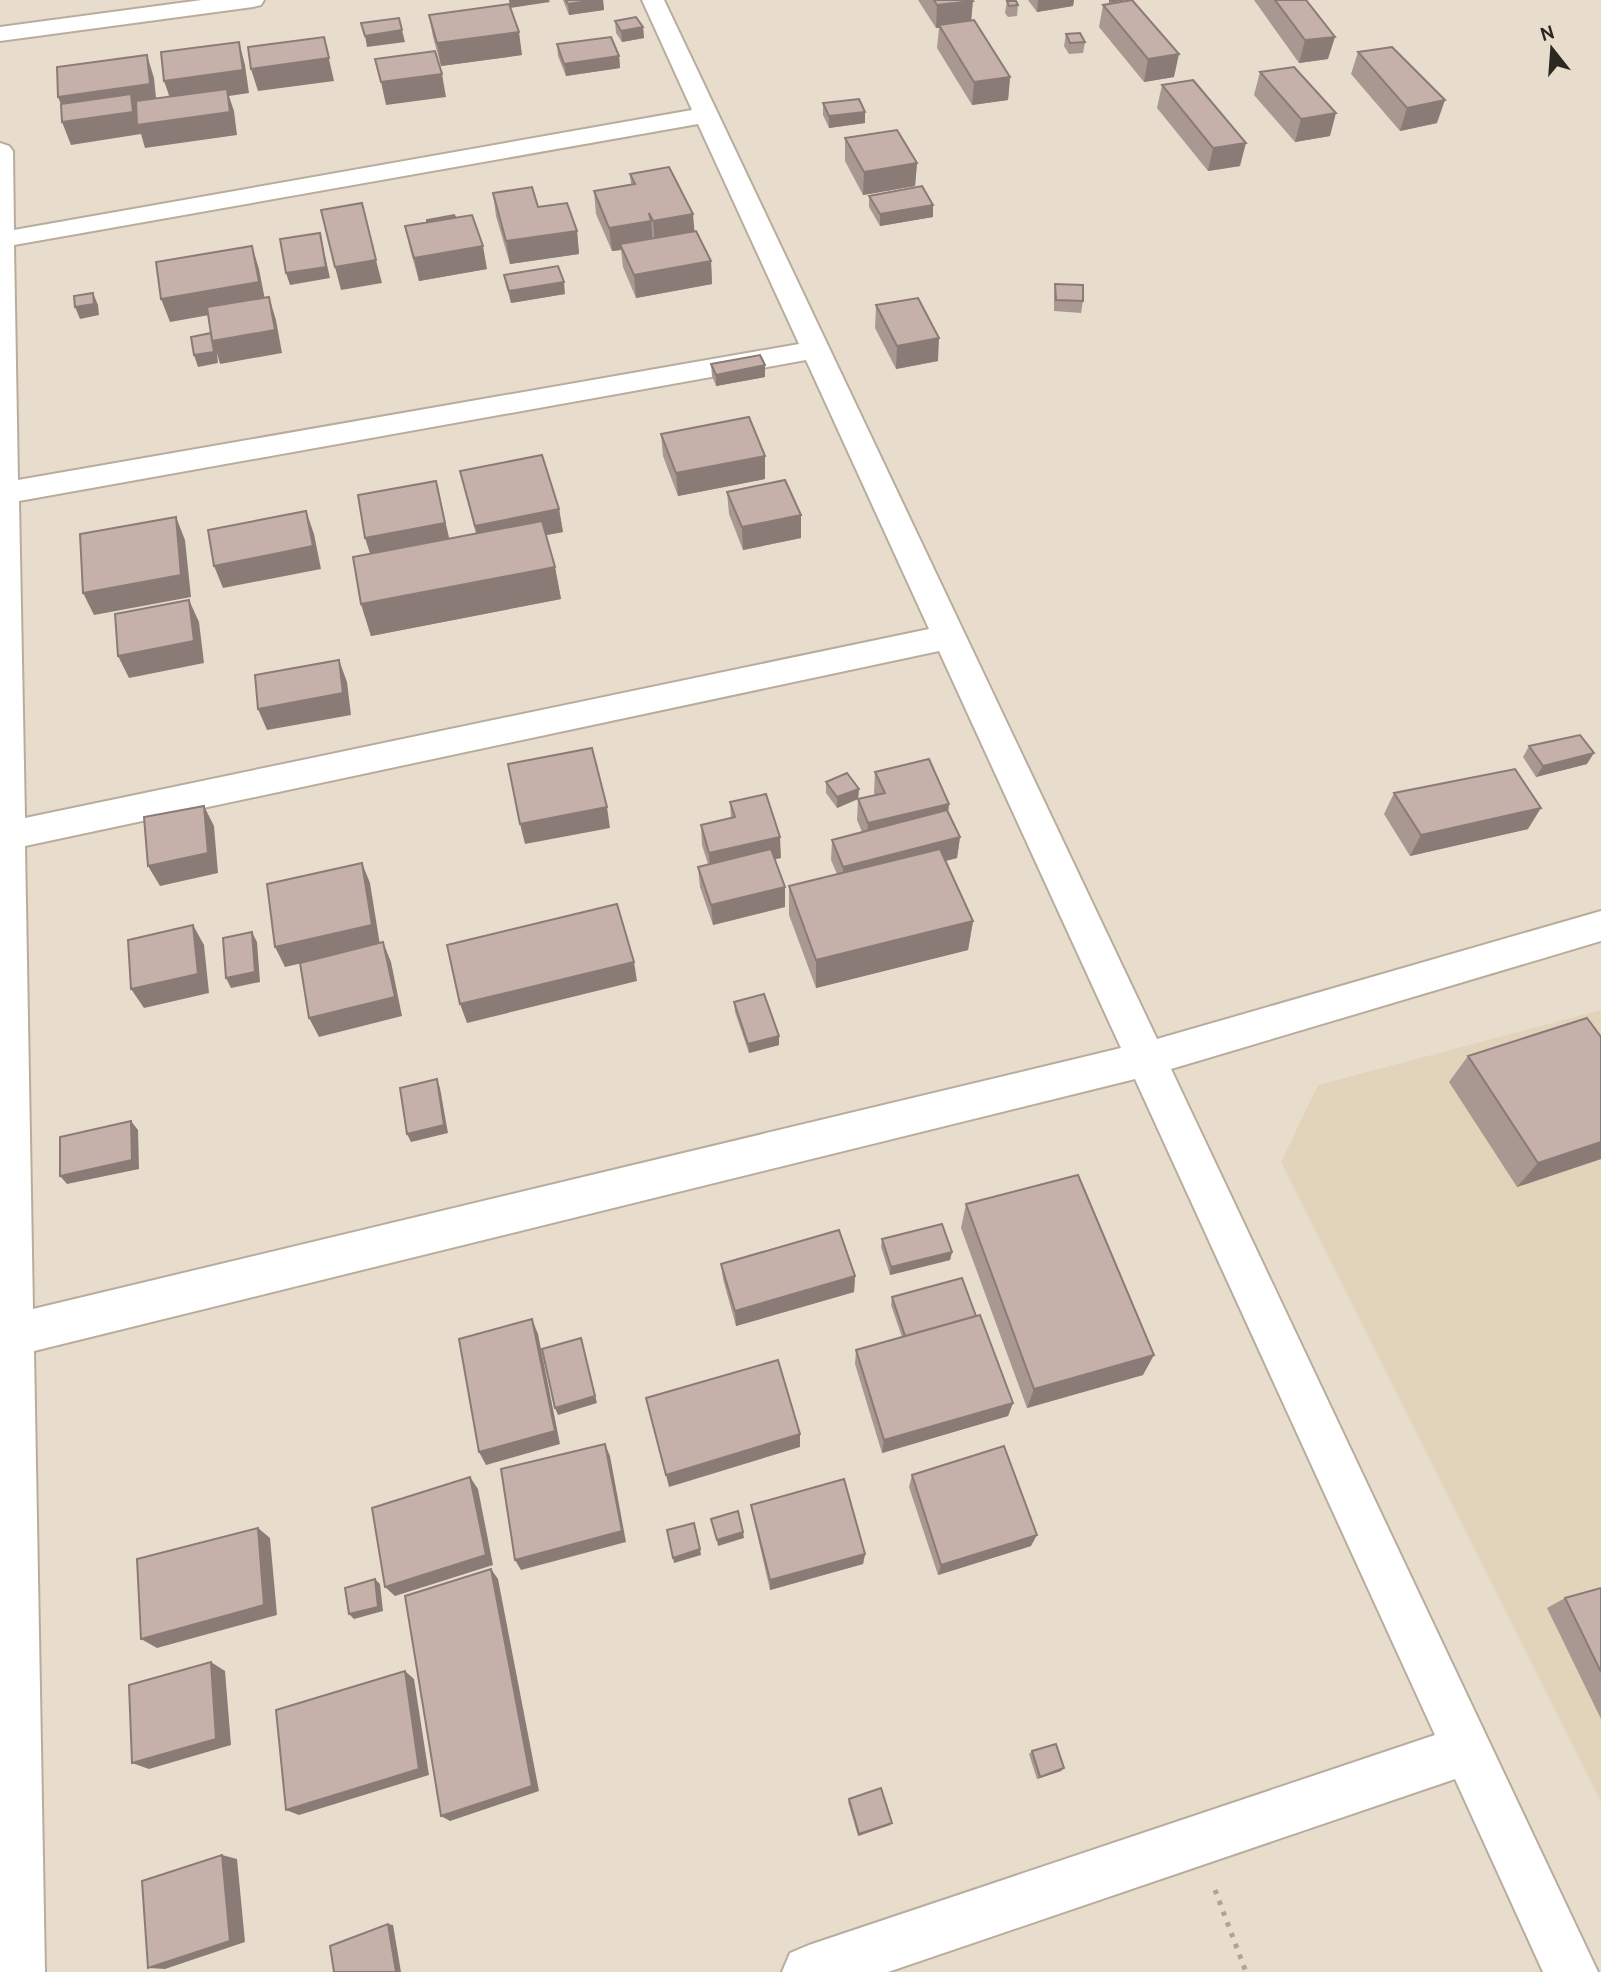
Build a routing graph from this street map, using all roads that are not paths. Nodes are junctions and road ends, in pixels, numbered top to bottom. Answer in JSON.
{"nodes":[{"id":1,"x":253,"y":0,"type":"edge"},
{"id":2,"x":653,"y":0,"type":"edge"},
{"id":3,"x":0,"y":34,"type":"edge"},
{"id":4,"x":706,"y":115,"type":"junction"},
{"id":5,"x":0,"y":151,"type":"edge"},
{"id":6,"x":1,"y":240,"type":"edge"},
{"id":7,"x":816,"y":350,"type":"junction"},
{"id":8,"x":4,"y":493,"type":"junction"},
{"id":9,"x":2,"y":573,"type":"edge"},
{"id":10,"x":950,"y":637,"type":"junction"},
{"id":11,"x":7,"y":836,"type":"junction"},
{"id":12,"x":1601,"y":926,"type":"edge"},
{"id":13,"x":1146,"y":1059,"type":"junction"},
{"id":14,"x":6,"y":1336,"type":"edge"},
{"id":15,"x":1468,"y":1749,"type":"junction"},
{"id":16,"x":18,"y":1972,"type":"edge"},
{"id":17,"x":809,"y":1972,"type":"edge"},
{"id":18,"x":1571,"y":1972,"type":"edge"}],
"edges":[{"from":1,"to":3,"type":"street"},
{"from":2,"to":4,"type":"street"},
{"from":4,"to":6,"type":"street"},
{"from":4,"to":7,"type":"street"},
{"from":5,"to":6,"type":"street"},
{"from":6,"to":8,"type":"street"},
{"from":7,"to":8,"type":"street"},
{"from":7,"to":10,"type":"street"},
{"from":8,"to":9,"type":"street"},
{"from":9,"to":11,"type":"street"},
{"from":10,"to":11,"type":"street"},
{"from":10,"to":13,"type":"street"},
{"from":11,"to":14,"type":"street"},
{"from":12,"to":13,"type":"street"},
{"from":13,"to":14,"type":"street"},
{"from":13,"to":15,"type":"street"},
{"from":14,"to":16,"type":"street"},
{"from":15,"to":17,"type":"street"},
{"from":15,"to":18,"type":"street"}]}
